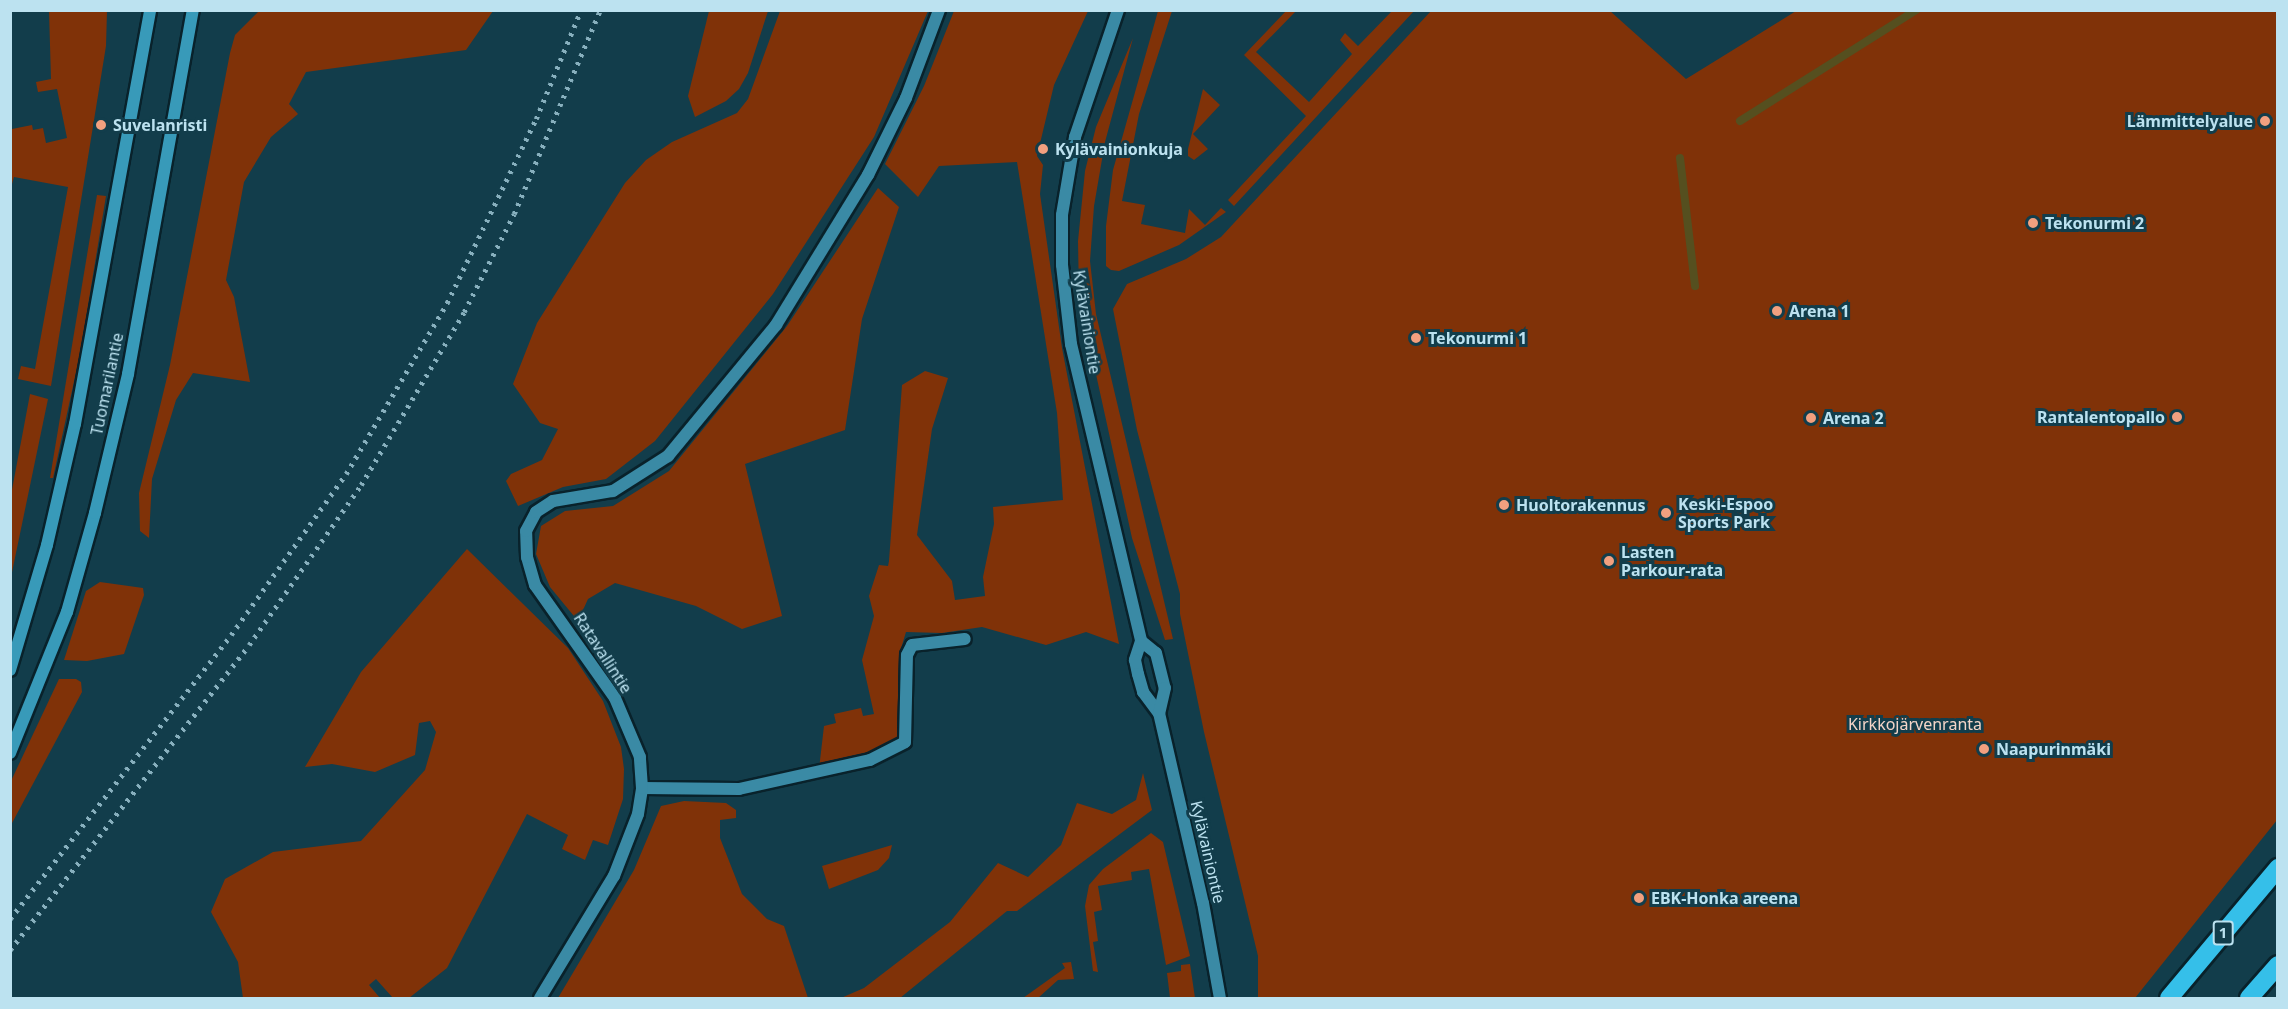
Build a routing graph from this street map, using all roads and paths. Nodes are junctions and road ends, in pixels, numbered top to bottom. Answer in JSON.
{"nodes":[{"id":1,"x":150,"y":10,"type":"edge"},
{"id":2,"x":193,"y":10,"type":"edge"},
{"id":3,"x":939,"y":10,"type":"edge"},
{"id":4,"x":1118,"y":10,"type":"edge"},
{"id":5,"x":965,"y":639,"type":"dead end"},
{"id":6,"x":1141,"y":640,"type":"junction"},
{"id":7,"x":10,"y":670,"type":"edge"},
{"id":8,"x":1159,"y":713,"type":"junction"},
{"id":9,"x":10,"y":753,"type":"edge"},
{"id":10,"x":642,"y":788,"type":"junction"},
{"id":11,"x":2277,"y":868,"type":"edge"},
{"id":12,"x":2277,"y":964,"type":"edge"},
{"id":13,"x":540,"y":999,"type":"edge"},
{"id":14,"x":1220,"y":999,"type":"edge"},
{"id":15,"x":2169,"y":999,"type":"edge"},
{"id":16,"x":2249,"y":999,"type":"edge"}],
"edges":[{"from":1,"to":7,"type":"main road","name":"Tuomarilantie"},
{"from":2,"to":9,"type":"main road","name":"Tuomarilantie"},
{"from":3,"to":10,"type":"street","name":"Ratavallintie"},
{"from":4,"to":6,"type":"street","name":"Kylävainiontie"},
{"from":5,"to":10,"type":"street"},
{"from":6,"to":8,"type":"street","name":"Kylävainiontie"},
{"from":6,"to":8,"type":"street","name":"Kylävainiontie"},
{"from":8,"to":14,"type":"street","name":"Kylävainiontie"},
{"from":10,"to":13,"type":"street","name":"Ratavallintie"},
{"from":11,"to":15,"type":"highway","number":"1"},
{"from":12,"to":16,"type":"highway"}]}
